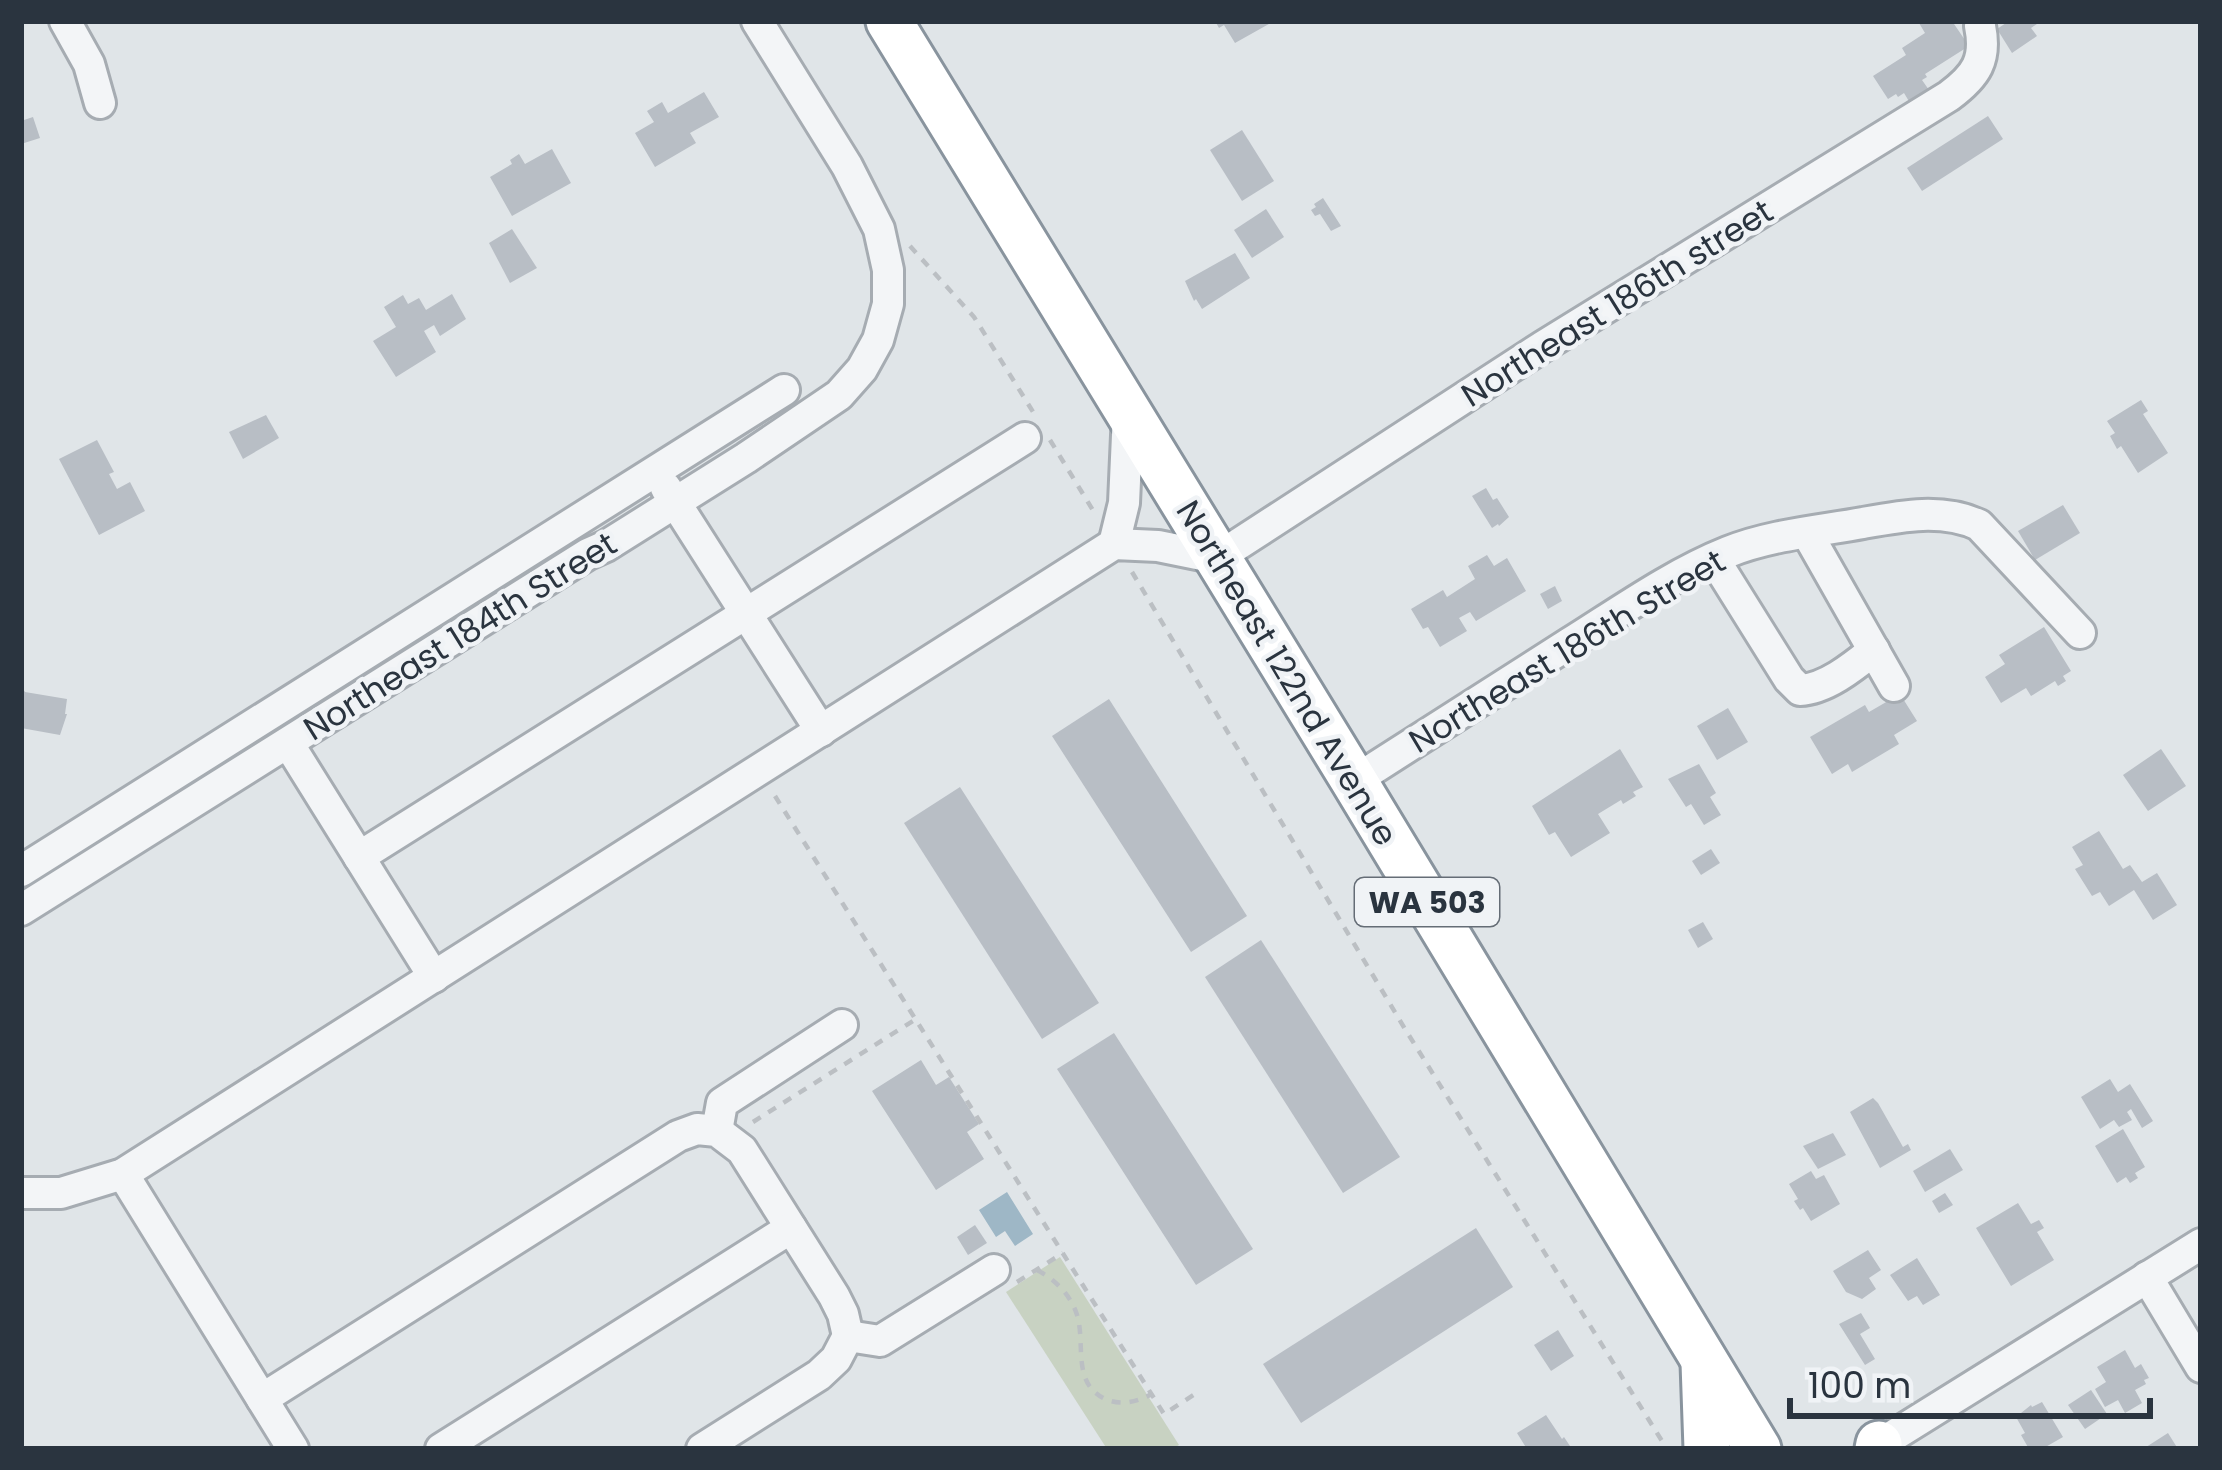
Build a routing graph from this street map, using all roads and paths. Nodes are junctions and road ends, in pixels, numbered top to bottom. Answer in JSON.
{"nodes":[{"id":1,"x":65,"y":21,"type":"edge"},
{"id":2,"x":757,"y":21,"type":"edge"},
{"id":3,"x":889,"y":21,"type":"edge"},
{"id":4,"x":1980,"y":26,"type":"dead end"},
{"id":5,"x":100,"y":103,"type":"dead end"},
{"id":6,"x":908,"y":242,"type":"dead end"},
{"id":7,"x":784,"y":390,"type":"dead end"},
{"id":8,"x":1128,"y":412,"type":"junction"},
{"id":9,"x":1025,"y":438,"type":"dead end"},
{"id":10,"x":656,"y":471,"type":"junction"},
{"id":11,"x":676,"y":503,"type":"junction"},
{"id":12,"x":1807,"y":533,"type":"junction"},
{"id":13,"x":1114,"y":544,"type":"junction"},
{"id":14,"x":1217,"y":558,"type":"junction"},
{"id":15,"x":1714,"y":559,"type":"junction"},
{"id":16,"x":746,"y":613,"type":"junction"},
{"id":17,"x":2080,"y":633,"type":"dead end"},
{"id":18,"x":1874,"y":650,"type":"junction"},
{"id":19,"x":1894,"y":686,"type":"dead end"},
{"id":20,"x":821,"y":730,"type":"junction"},
{"id":21,"x":288,"y":742,"type":"junction"},
{"id":22,"x":1354,"y":781,"type":"junction"},
{"id":23,"x":775,"y":796,"type":"dead end"},
{"id":24,"x":359,"y":856,"type":"junction"},
{"id":25,"x":21,"y":871,"type":"edge"},
{"id":26,"x":21,"y":910,"type":"edge"},
{"id":27,"x":434,"y":977,"type":"junction"},
{"id":28,"x":916,"y":1019,"type":"junction"},
{"id":29,"x":842,"y":1025,"type":"dead end"},
{"id":30,"x":716,"y":1131,"type":"junction"},
{"id":31,"x":123,"y":1174,"type":"junction"},
{"id":32,"x":21,"y":1193,"type":"edge"},
{"id":33,"x":791,"y":1228,"type":"junction"},
{"id":34,"x":2201,"y":1244,"type":"edge"},
{"id":35,"x":994,"y":1270,"type":"dead end"},
{"id":36,"x":1036,"y":1270,"type":"dead end"},
{"id":37,"x":2147,"y":1277,"type":"junction"},
{"id":38,"x":848,"y":1336,"type":"junction"},
{"id":39,"x":1704,"y":1360,"type":"junction"},
{"id":40,"x":2201,"y":1366,"type":"edge"},
{"id":41,"x":1152,"y":1394,"type":"junction"},
{"id":42,"x":1196,"y":1394,"type":"dead end"},
{"id":43,"x":262,"y":1399,"type":"junction"},
{"id":44,"x":1876,"y":1447,"type":"edge"},
{"id":45,"x":293,"y":1449,"type":"edge"},
{"id":46,"x":441,"y":1449,"type":"edge"},
{"id":47,"x":702,"y":1449,"type":"edge"},
{"id":48,"x":1667,"y":1449,"type":"edge"},
{"id":49,"x":1707,"y":1449,"type":"edge"},
{"id":50,"x":1758,"y":1449,"type":"edge"}],
"edges":[{"from":1,"to":5,"type":"street"},
{"from":2,"to":11,"type":"street","name":"Northeast 184th Street"},
{"from":3,"to":8,"type":"highway","name":"Northeast 122nd Avenue","number":"WA 503"},
{"from":4,"to":14,"type":"street","name":"Northeast 186th street"},
{"from":6,"to":13,"type":"path"},
{"from":7,"to":10,"type":"street","name":"Northeast 184th Street"},
{"from":8,"to":13,"type":"street"},
{"from":8,"to":14,"type":"highway","name":"Northeast 122nd Avenue","number":"WA 503"},
{"from":9,"to":16,"type":"street"},
{"from":10,"to":11,"type":"street"},
{"from":10,"to":25,"type":"street","name":"Northeast 184th Street"},
{"from":11,"to":16,"type":"street"},
{"from":11,"to":21,"type":"street","name":"Northeast 184th Street"},
{"from":12,"to":15,"type":"street","name":"Northeast 186th Street"},
{"from":12,"to":17,"type":"street","name":"Northeast 186th Street"},
{"from":12,"to":18,"type":"street"},
{"from":13,"to":14,"type":"street"},
{"from":13,"to":20,"type":"street"},
{"from":13,"to":48,"type":"path"},
{"from":14,"to":22,"type":"highway","name":"Northeast 122nd Avenue","number":"WA 503"},
{"from":15,"to":18,"type":"street"},
{"from":15,"to":22,"type":"street","name":"Northeast 186th Street"},
{"from":16,"to":20,"type":"street"},
{"from":16,"to":24,"type":"street"},
{"from":18,"to":19,"type":"street"},
{"from":20,"to":27,"type":"street"},
{"from":21,"to":24,"type":"street"},
{"from":21,"to":26,"type":"street","name":"Northeast 184th Street"},
{"from":22,"to":39,"type":"highway","name":"Northeast 122nd Avenue","number":"WA 503"},
{"from":23,"to":28,"type":"path"},
{"from":24,"to":27,"type":"street"},
{"from":27,"to":31,"type":"street"},
{"from":28,"to":30,"type":"path"},
{"from":28,"to":41,"type":"path"},
{"from":29,"to":30,"type":"street"},
{"from":30,"to":33,"type":"street"},
{"from":30,"to":43,"type":"street"},
{"from":31,"to":32,"type":"street"},
{"from":31,"to":43,"type":"street"},
{"from":33,"to":38,"type":"street"},
{"from":33,"to":46,"type":"street"},
{"from":34,"to":37,"type":"street"},
{"from":35,"to":38,"type":"street"},
{"from":36,"to":41,"type":"path"},
{"from":37,"to":40,"type":"street"},
{"from":37,"to":44,"type":"street"},
{"from":38,"to":47,"type":"street"},
{"from":39,"to":49,"type":"highway"},
{"from":39,"to":50,"type":"highway","name":"Northeast 122nd Avenue","number":"WA 503"},
{"from":41,"to":42,"type":"path"},
{"from":43,"to":45,"type":"street"}]}
